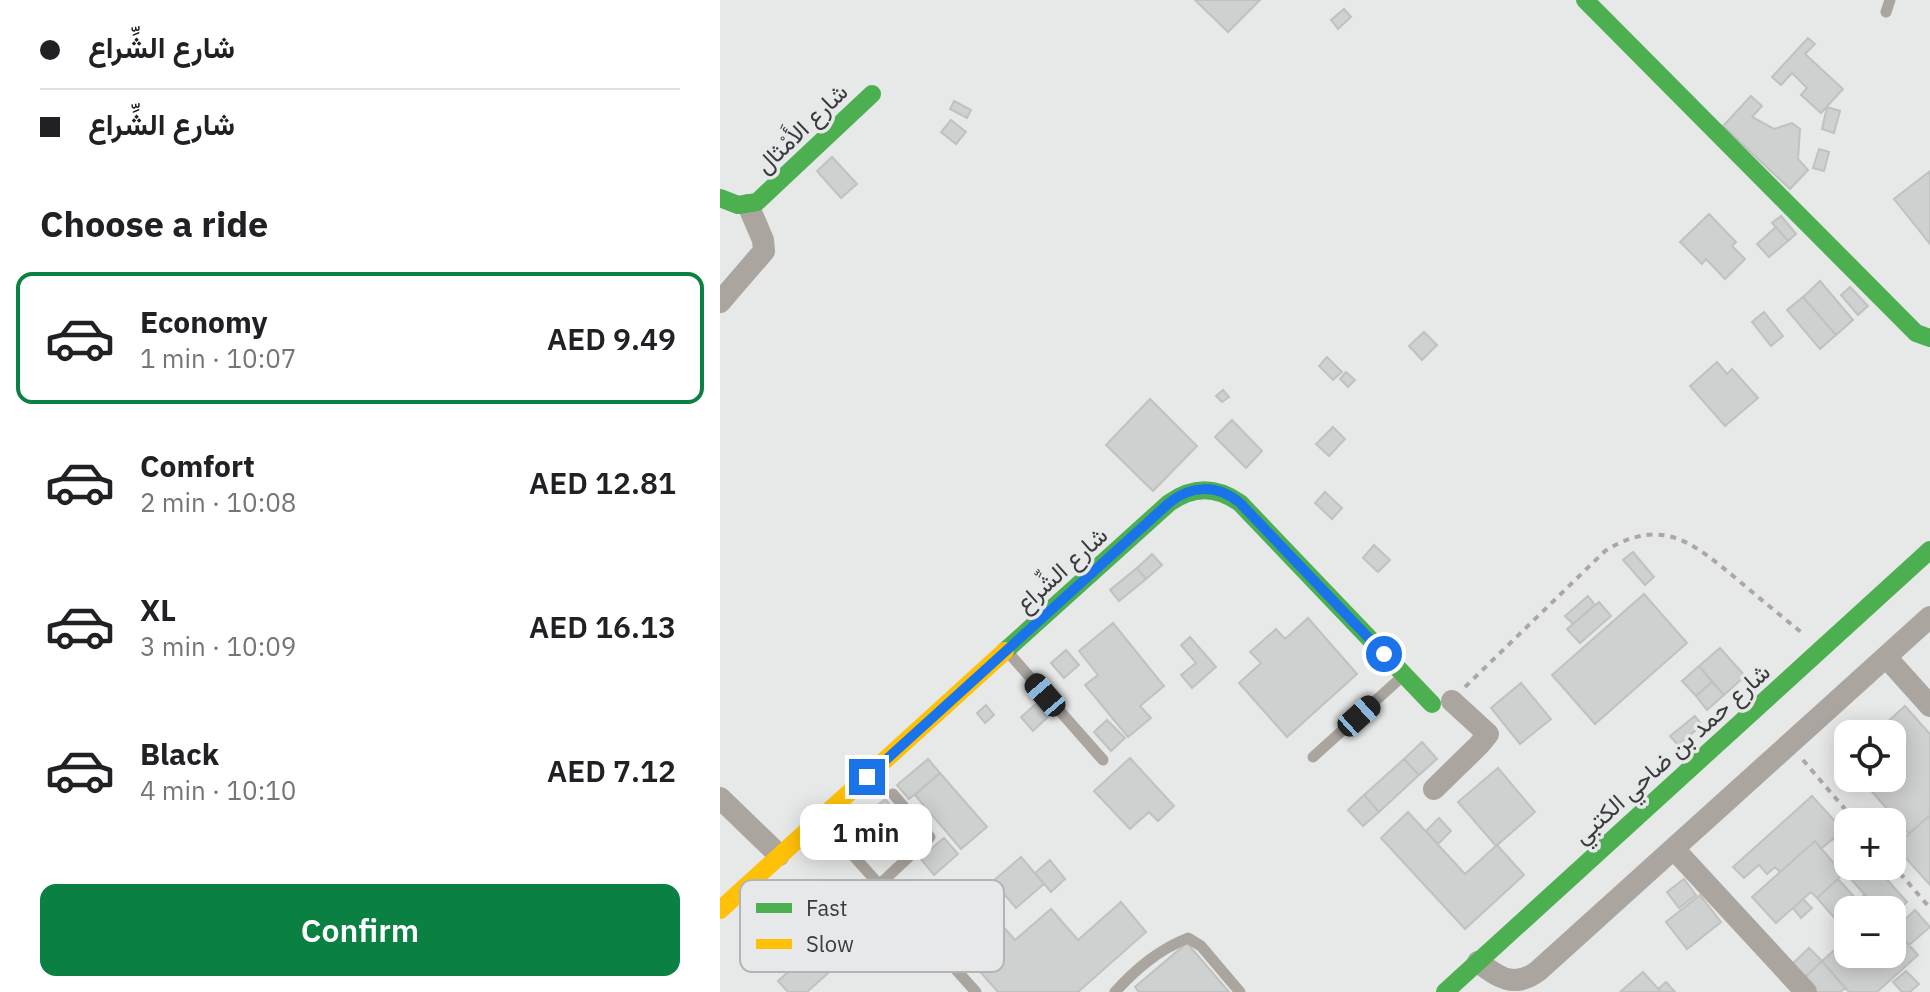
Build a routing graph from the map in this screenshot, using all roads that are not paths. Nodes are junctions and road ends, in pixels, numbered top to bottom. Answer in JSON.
{"nodes":[{"id":1,"x":1585,"y":0,"type":"edge"},
{"id":2,"x":1890,"y":0,"type":"edge"},
{"id":3,"x":1886,"y":12,"type":"dead end"},
{"id":4,"x":872,"y":94,"type":"dead end"},
{"id":5,"x":720,"y":198,"type":"edge"},
{"id":6,"x":748,"y":205,"type":"junction"},
{"id":7,"x":720,"y":302,"type":"edge"},
{"id":8,"x":1930,"y":338,"type":"edge"},
{"id":9,"x":1930,"y":550,"type":"edge"},
{"id":10,"x":1930,"y":617,"type":"edge"},
{"id":11,"x":1006,"y":651,"type":"junction"},
{"id":12,"x":1886,"y":657,"type":"junction"},
{"id":13,"x":1404,"y":675,"type":"junction"},
{"id":14,"x":1442,"y":702,"type":"joint"},
{"id":15,"x":1930,"y":706,"type":"edge"},
{"id":16,"x":1313,"y":757,"type":"dead end"},
{"id":17,"x":1103,"y":760,"type":"dead end"},
{"id":18,"x":1434,"y":789,"type":"dead end"},
{"id":19,"x":893,"y":794,"type":"dead end"},
{"id":20,"x":720,"y":798,"type":"edge"},
{"id":21,"x":820,"y":820,"type":"junction"},
{"id":22,"x":1674,"y":849,"type":"junction"},
{"id":23,"x":779,"y":855,"type":"junction"},
{"id":24,"x":752,"y":880,"type":"edge"},
{"id":25,"x":874,"y":880,"type":"edge"},
{"id":26,"x":884,"y":880,"type":"edge"},
{"id":27,"x":740,"y":891,"type":"edge"},
{"id":28,"x":720,"y":910,"type":"edge"},
{"id":29,"x":1478,"y":962,"type":"junction"},
{"id":30,"x":958,"y":972,"type":"edge"},
{"id":31,"x":976,"y":992,"type":"edge"},
{"id":32,"x":1115,"y":992,"type":"edge"},
{"id":33,"x":1240,"y":992,"type":"edge"},
{"id":34,"x":1445,"y":992,"type":"edge"},
{"id":35,"x":1806,"y":992,"type":"edge"}],
"edges":[{"from":1,"to":8,"type":"street"},
{"from":2,"to":3,"type":"lane"},
{"from":4,"to":6,"type":"street","name":"شارع الأَمْثال"},
{"from":5,"to":6,"type":"street","name":"شارع الأَمْثال"},
{"from":6,"to":7,"type":"street"},
{"from":9,"to":29,"type":"street","name":"شارع حمد بن ضاحي الكتبي"},
{"from":10,"to":12,"type":"street"},
{"from":11,"to":13,"type":"street","name":"شارع الشِّراع"},
{"from":11,"to":17,"type":"lane"},
{"from":11,"to":21,"type":"street","name":"شارع الشِّراع"},
{"from":12,"to":15,"type":"street"},
{"from":12,"to":22,"type":"street"},
{"from":13,"to":14,"type":"street","name":"شارع الشِّراع"},
{"from":13,"to":16,"type":"lane"},
{"from":14,"to":18,"type":"street"},
{"from":19,"to":26,"type":"lane"},
{"from":20,"to":23,"type":"street"},
{"from":21,"to":23,"type":"street","name":"شارع الشِّراع"},
{"from":21,"to":25,"type":"lane"},
{"from":22,"to":29,"type":"street"},
{"from":22,"to":35,"type":"street"},
{"from":23,"to":24,"type":"street","name":"شارع الشِّراع"},
{"from":27,"to":28,"type":"street","name":"شارع الشِّراع"},
{"from":29,"to":34,"type":"street","name":"شارع حمد بن ضاحي الكتبي"},
{"from":30,"to":31,"type":"lane"},
{"from":32,"to":33,"type":"lane"}]}
